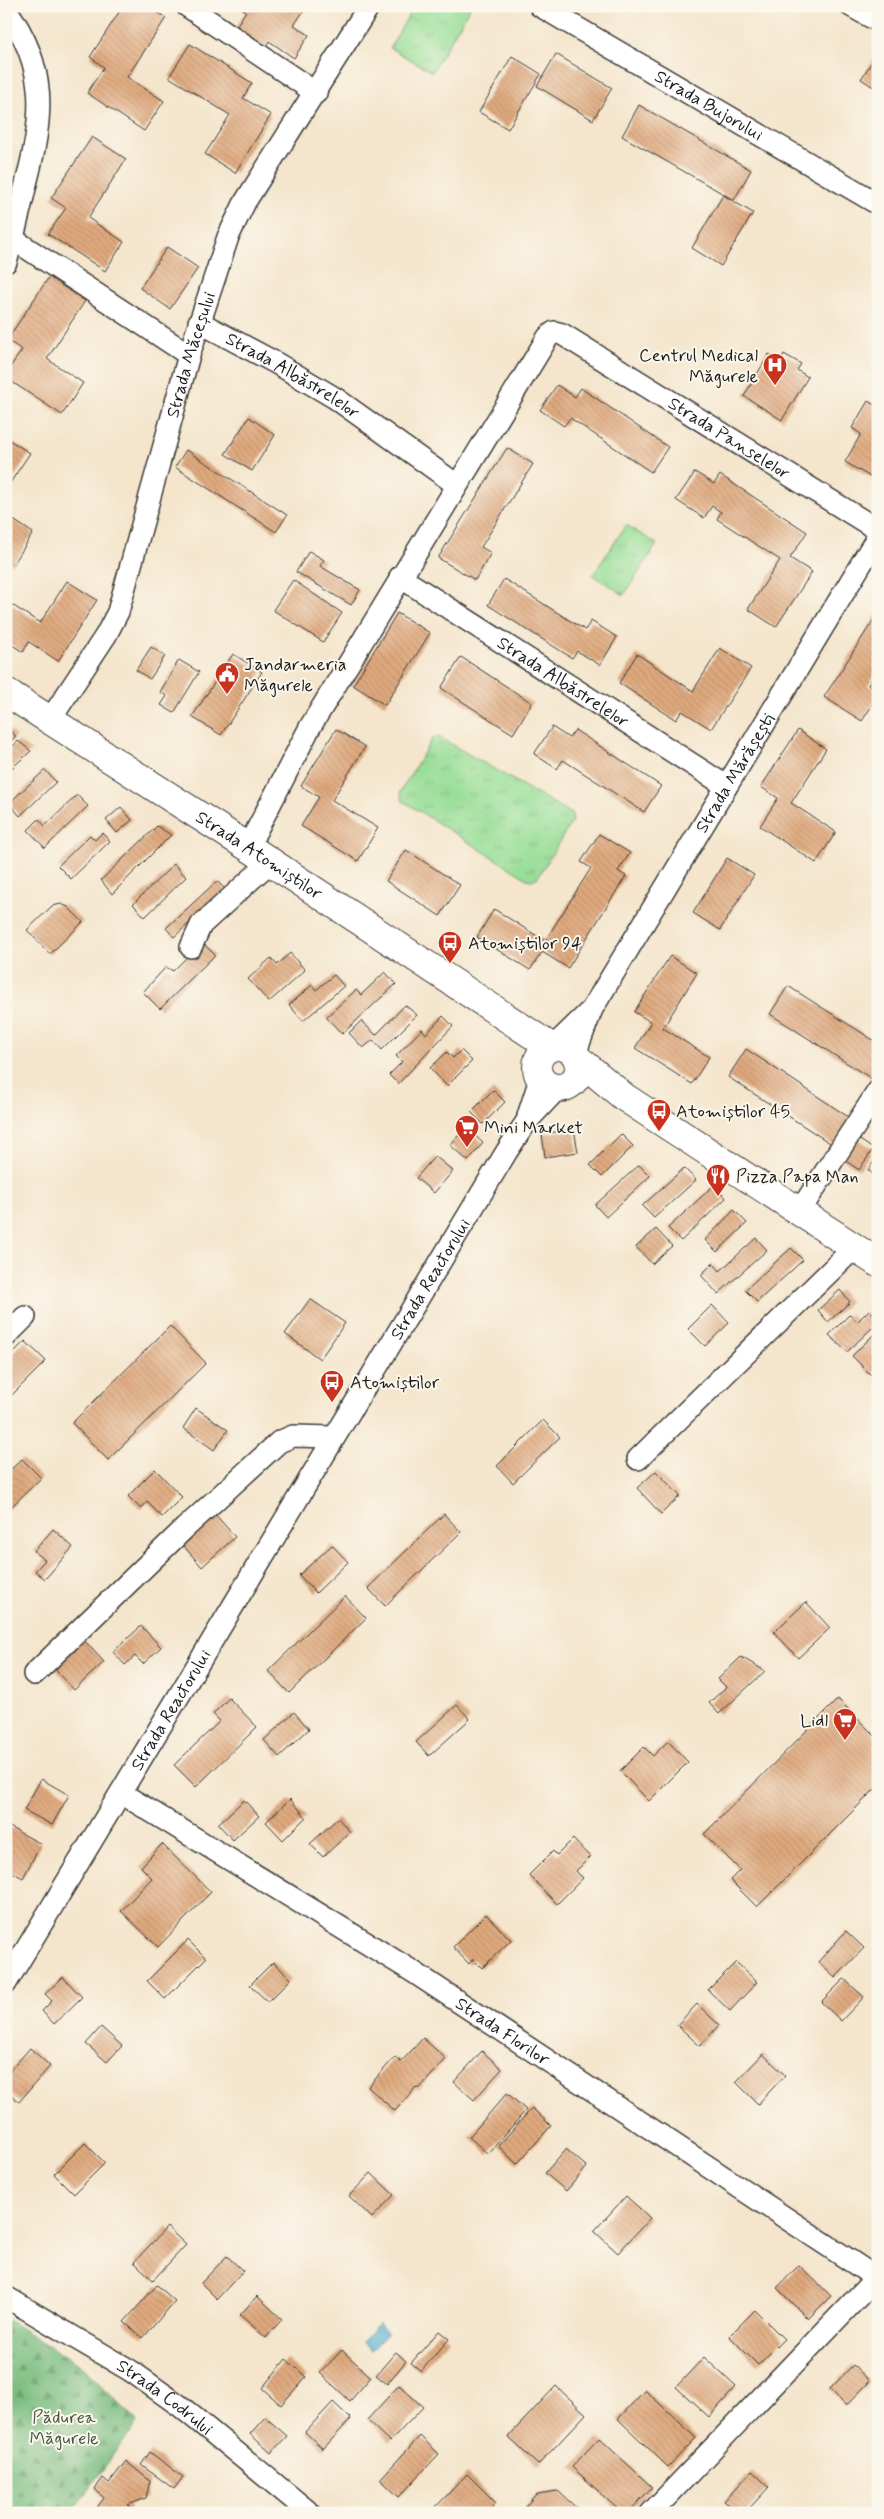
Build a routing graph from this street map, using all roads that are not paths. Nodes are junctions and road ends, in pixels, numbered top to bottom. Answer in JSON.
{"nodes":[{"id":1,"x":188,"y":6,"type":"edge"},
{"id":2,"x":369,"y":6,"type":"edge"},
{"id":3,"x":540,"y":6,"type":"edge"},
{"id":4,"x":852,"y":6,"type":"edge"},
{"id":5,"x":6,"y":9,"type":"edge"},
{"id":6,"x":878,"y":21,"type":"edge"},
{"id":7,"x":316,"y":92,"type":"junction"},
{"id":8,"x":878,"y":204,"type":"edge"},
{"id":9,"x":13,"y":239,"type":"junction"},
{"id":10,"x":6,"y":262,"type":"edge"},
{"id":11,"x":199,"y":322,"type":"junction"},
{"id":12,"x":189,"y":355,"type":"junction"},
{"id":13,"x":457,"y":484,"type":"junction"},
{"id":14,"x":877,"y":540,"type":"edge"},
{"id":15,"x":400,"y":577,"type":"junction"},
{"id":16,"x":6,"y":692,"type":"edge"},
{"id":17,"x":50,"y":720,"type":"junction"},
{"id":18,"x":726,"y":786,"type":"junction"},
{"id":19,"x":248,"y":847,"type":"junction"},
{"id":20,"x":270,"y":862,"type":"junction"},
{"id":21,"x":191,"y":947,"type":"dead end"},
{"id":22,"x":557,"y":1065,"type":"junction"},
{"id":23,"x":878,"y":1091,"type":"edge"},
{"id":24,"x":799,"y":1212,"type":"junction"},
{"id":25,"x":854,"y":1248,"type":"junction"},
{"id":26,"x":878,"y":1263,"type":"edge"},
{"id":27,"x":25,"y":1317,"type":"dead end"},
{"id":28,"x":6,"y":1336,"type":"edge"},
{"id":29,"x":334,"y":1437,"type":"junction"},
{"id":30,"x":638,"y":1459,"type":"dead end"},
{"id":31,"x":34,"y":1674,"type":"dead end"},
{"id":32,"x":121,"y":1793,"type":"junction"},
{"id":33,"x":8,"y":1977,"type":"edge"},
{"id":34,"x":877,"y":2278,"type":"edge"},
{"id":35,"x":6,"y":2297,"type":"edge"},
{"id":36,"x":310,"y":2513,"type":"edge"},
{"id":37,"x":651,"y":2513,"type":"edge"}],
"edges":[{"from":1,"to":7,"type":"street"},
{"from":2,"to":7,"type":"street","name":"Strada Măceșului"},
{"from":3,"to":8,"type":"street","name":"Strada Bujorului"},
{"from":4,"to":6,"type":"street"},
{"from":5,"to":9,"type":"street"},
{"from":7,"to":11,"type":"street","name":"Strada Măceșului"},
{"from":9,"to":10,"type":"street"},
{"from":9,"to":12,"type":"street"},
{"from":11,"to":12,"type":"street","name":"Strada Măceșului"},
{"from":11,"to":13,"type":"street","name":"Strada Albăstrelelor"},
{"from":12,"to":17,"type":"street","name":"Strada Măceșului"},
{"from":13,"to":14,"type":"street","name":"Strada Panselelor"},
{"from":13,"to":15,"type":"street"},
{"from":14,"to":18,"type":"street","name":"Strada Mărășești"},
{"from":15,"to":18,"type":"street","name":"Strada Albăstrelelor"},
{"from":15,"to":19,"type":"street"},
{"from":16,"to":17,"type":"main road","name":"Strada Atomiștilor"},
{"from":17,"to":19,"type":"main road","name":"Strada Atomiștilor"},
{"from":18,"to":22,"type":"street","name":"Strada Mărășești"},
{"from":19,"to":20,"type":"main road","name":"Strada Atomiștilor"},
{"from":20,"to":21,"type":"street"},
{"from":20,"to":22,"type":"main road","name":"Strada Atomiștilor"},
{"from":22,"to":24,"type":"main road"},
{"from":22,"to":29,"type":"street","name":"Strada Reactorului"},
{"from":23,"to":24,"type":"street"},
{"from":24,"to":25,"type":"main road"},
{"from":25,"to":26,"type":"main road"},
{"from":25,"to":30,"type":"street"},
{"from":27,"to":28,"type":"street"},
{"from":29,"to":31,"type":"street"},
{"from":29,"to":32,"type":"street","name":"Strada Reactorului"},
{"from":32,"to":33,"type":"street","name":"Strada Reactorului"},
{"from":32,"to":34,"type":"street","name":"Strada Florilor"},
{"from":34,"to":37,"type":"street"},
{"from":35,"to":36,"type":"street","name":"Strada Codrului"}]}
